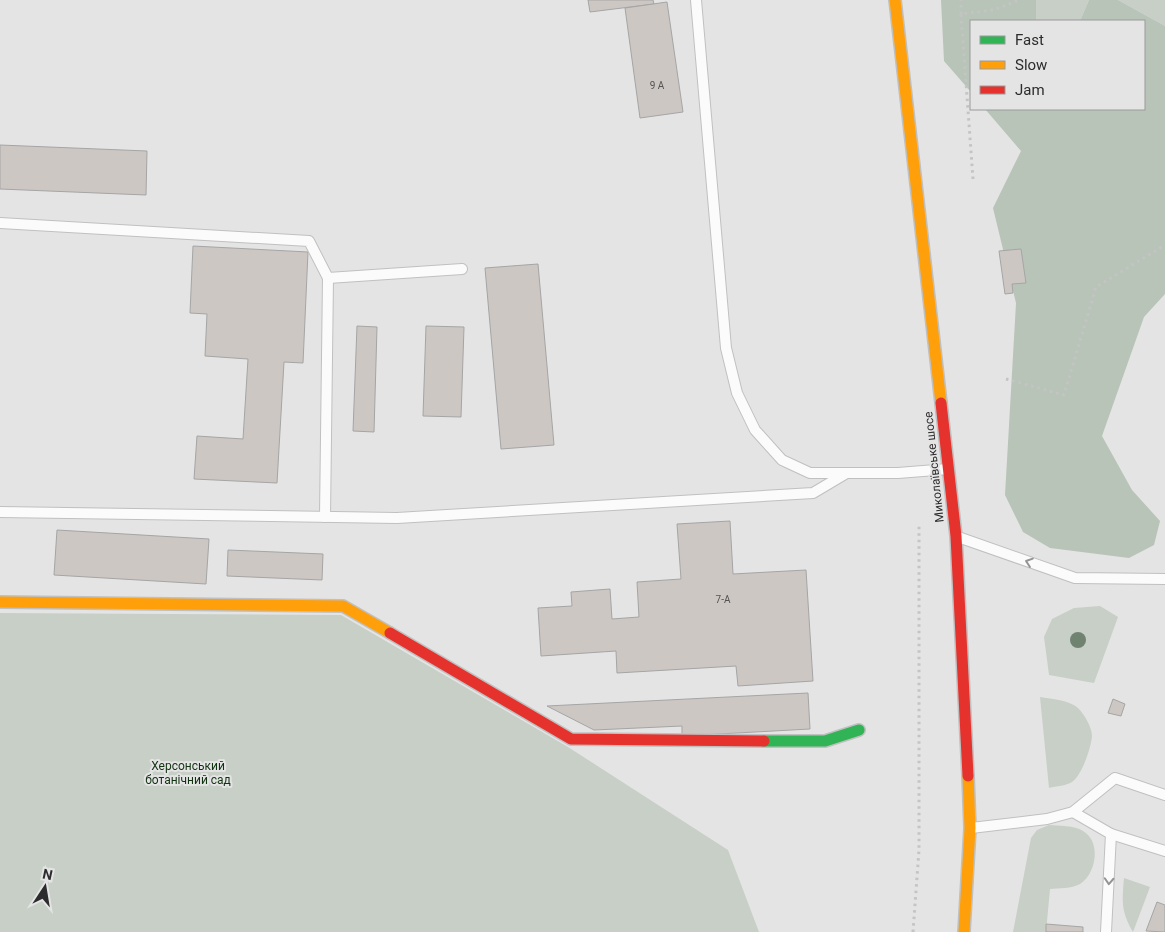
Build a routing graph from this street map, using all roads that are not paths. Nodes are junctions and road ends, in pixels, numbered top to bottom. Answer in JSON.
{"nodes":[{"id":1,"x":696,"y":0,"type":"edge"},
{"id":2,"x":896,"y":0,"type":"edge"},
{"id":3,"x":0,"y":224,"type":"edge"},
{"id":4,"x":462,"y":269,"type":"dead end"},
{"id":5,"x":328,"y":278,"type":"junction"},
{"id":6,"x":948,"y":469,"type":"junction"},
{"id":7,"x":845,"y":474,"type":"junction"},
{"id":8,"x":0,"y":512,"type":"edge"},
{"id":9,"x":325,"y":517,"type":"junction"},
{"id":10,"x":956,"y":536,"type":"junction"},
{"id":11,"x":1165,"y":579,"type":"edge"},
{"id":12,"x":0,"y":602,"type":"edge"},
{"id":13,"x":859,"y":730,"type":"dead end"},
{"id":14,"x":1165,"y":795,"type":"edge"},
{"id":15,"x":1073,"y":812,"type":"junction"},
{"id":16,"x":970,"y":828,"type":"junction"},
{"id":17,"x":1111,"y":834,"type":"junction"},
{"id":18,"x":1165,"y":851,"type":"edge"},
{"id":19,"x":1107,"y":931,"type":"edge"},
{"id":20,"x":964,"y":932,"type":"edge"}],
"edges":[{"from":1,"to":7,"type":"lane"},
{"from":2,"to":6,"type":"main road","name":"Миколаївське шосе"},
{"from":3,"to":5,"type":"lane"},
{"from":4,"to":5,"type":"lane"},
{"from":5,"to":9,"type":"lane"},
{"from":6,"to":7,"type":"lane"},
{"from":6,"to":10,"type":"main road","name":"Миколаївське шосе"},
{"from":7,"to":9,"type":"lane"},
{"from":8,"to":9,"type":"lane"},
{"from":11,"to":10,"type":"lane","one_way":true},
{"from":10,"to":16,"type":"main road","name":"Миколаївське шосе"},
{"from":12,"to":13,"type":"main road"},
{"from":14,"to":15,"type":"lane"},
{"from":15,"to":16,"type":"lane"},
{"from":15,"to":17,"type":"lane"},
{"from":16,"to":20,"type":"main road","name":"Миколаївське шосе"},
{"from":17,"to":18,"type":"lane"},
{"from":17,"to":19,"type":"lane","one_way":true}]}
